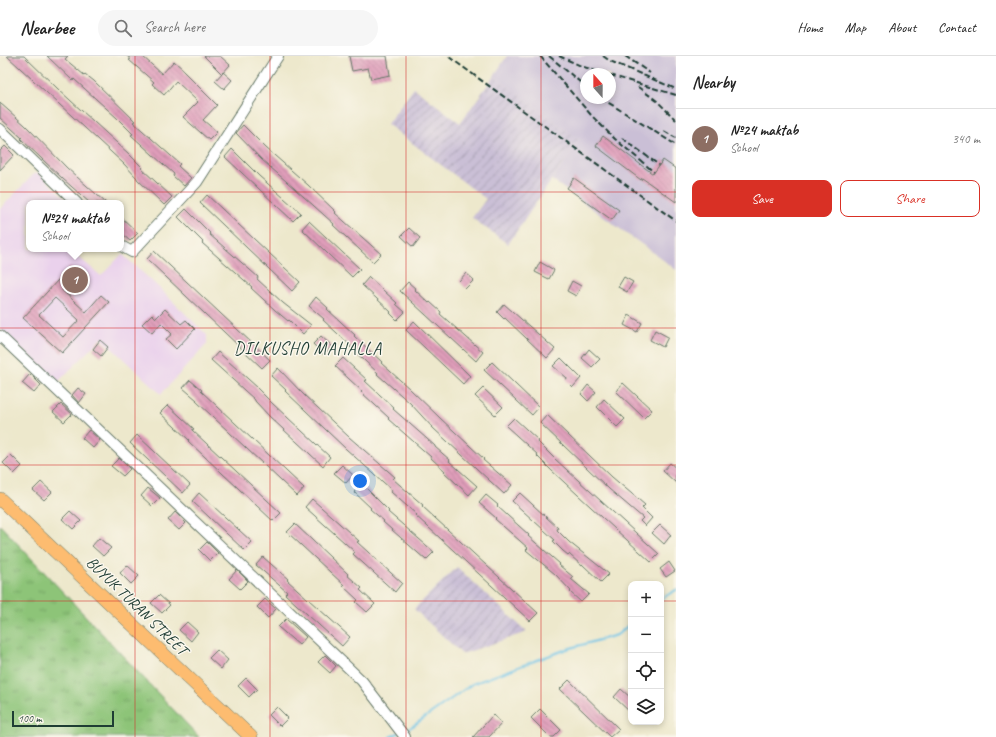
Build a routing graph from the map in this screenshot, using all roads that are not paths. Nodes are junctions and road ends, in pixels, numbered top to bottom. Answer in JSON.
{"nodes":[{"id":1,"x":278,"y":56,"type":"edge"},
{"id":2,"x":0,"y":129,"type":"edge"},
{"id":3,"x":74,"y":200,"type":"edge"},
{"id":4,"x":124,"y":248,"type":"edge"},
{"id":5,"x":0,"y":336,"type":"edge"},
{"id":6,"x":0,"y":499,"type":"edge"},
{"id":7,"x":0,"y":510,"type":"edge"},
{"id":8,"x":240,"y":737,"type":"edge"},
{"id":9,"x":251,"y":737,"type":"edge"},
{"id":10,"x":405,"y":737,"type":"edge"}],
"edges":[{"from":1,"to":4,"type":"street"},
{"from":2,"to":3,"type":"street"},
{"from":5,"to":10,"type":"street"},
{"from":6,"to":9,"type":"main road","name":"BUYUK TURAN STREET"},
{"from":7,"to":8,"type":"main road","name":"BUYUK TURAN STREET"}]}
